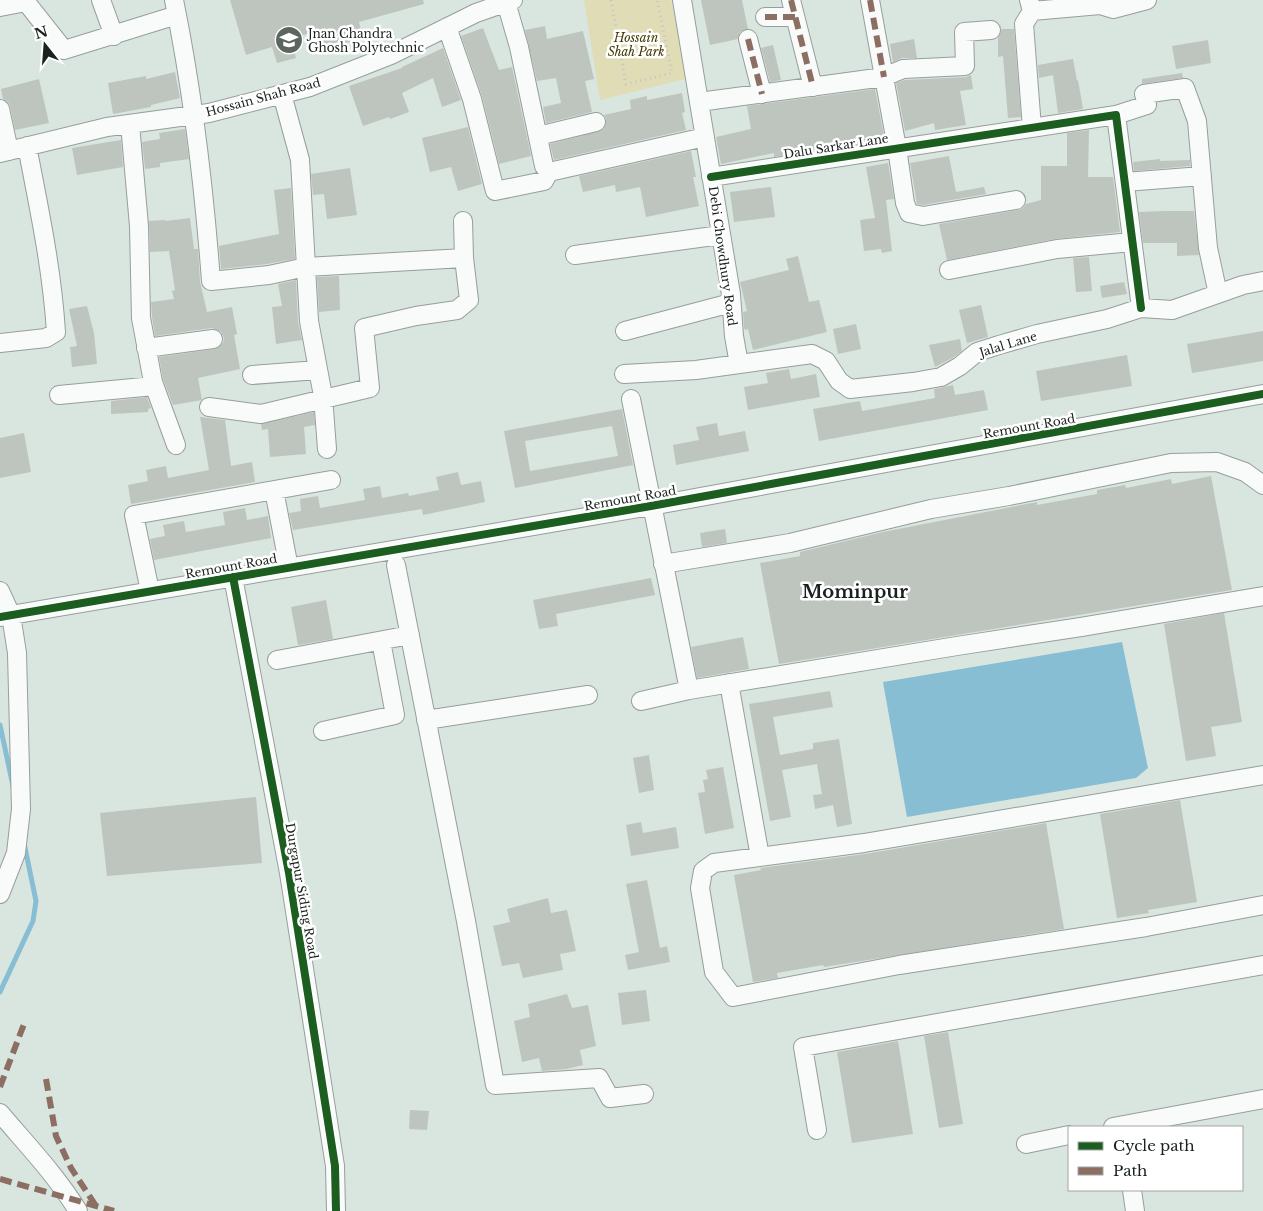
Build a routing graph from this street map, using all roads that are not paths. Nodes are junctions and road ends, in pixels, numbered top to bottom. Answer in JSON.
{"nodes":[{"id":1,"x":101,"y":0,"type":"edge"},
{"id":2,"x":682,"y":0,"type":"edge"},
{"id":3,"x":870,"y":0,"type":"edge"},
{"id":4,"x":1148,"y":0,"type":"edge"},
{"id":5,"x":509,"y":1,"type":"edge"},
{"id":6,"x":1030,"y":6,"type":"edge"},
{"id":7,"x":0,"y":7,"type":"edge"},
{"id":8,"x":175,"y":8,"type":"edge"},
{"id":9,"x":793,"y":8,"type":"edge"},
{"id":10,"x":765,"y":17,"type":"dead end"},
{"id":11,"x":447,"y":27,"type":"junction"},
{"id":12,"x":991,"y":30,"type":"dead end"},
{"id":13,"x":114,"y":36,"type":"junction"},
{"id":14,"x":748,"y":39,"type":"dead end"},
{"id":15,"x":884,"y":77,"type":"junction"},
{"id":16,"x":813,"y":86,"type":"junction"},
{"id":17,"x":282,"y":94,"type":"junction"},
{"id":18,"x":762,"y":94,"type":"junction"},
{"id":19,"x":699,"y":102,"type":"junction"},
{"id":20,"x":0,"y":109,"type":"edge"},
{"id":21,"x":193,"y":115,"type":"junction"},
{"id":22,"x":1116,"y":115,"type":"junction"},
{"id":23,"x":596,"y":122,"type":"dead end"},
{"id":24,"x":130,"y":124,"type":"junction"},
{"id":25,"x":1032,"y":128,"type":"junction"},
{"id":26,"x":538,"y":136,"type":"junction"},
{"id":27,"x":705,"y":137,"type":"junction"},
{"id":28,"x":27,"y":146,"type":"junction"},
{"id":29,"x":897,"y":148,"type":"junction"},
{"id":30,"x":5,"y":152,"type":"edge"},
{"id":31,"x":549,"y":172,"type":"junction"},
{"id":32,"x":1202,"y":176,"type":"junction"},
{"id":33,"x":712,"y":177,"type":"junction"},
{"id":34,"x":1125,"y":182,"type":"junction"},
{"id":35,"x":1016,"y":200,"type":"dead end"},
{"id":36,"x":463,"y":221,"type":"dead end"},
{"id":37,"x":721,"y":235,"type":"junction"},
{"id":38,"x":1132,"y":242,"type":"junction"},
{"id":39,"x":575,"y":255,"type":"dead end"},
{"id":40,"x":464,"y":258,"type":"junction"},
{"id":41,"x":306,"y":267,"type":"junction"},
{"id":42,"x":949,"y":270,"type":"dead end"},
{"id":43,"x":1263,"y":281,"type":"edge"},
{"id":44,"x":1218,"y":294,"type":"junction"},
{"id":45,"x":731,"y":303,"type":"junction"},
{"id":46,"x":1141,"y":308,"type":"junction"},
{"id":47,"x":625,"y":331,"type":"dead end"},
{"id":48,"x":213,"y":339,"type":"dead end"},
{"id":49,"x":0,"y":343,"type":"edge"},
{"id":50,"x":146,"y":348,"type":"junction"},
{"id":51,"x":739,"y":364,"type":"junction"},
{"id":52,"x":318,"y":370,"type":"junction"},
{"id":53,"x":624,"y":374,"type":"dead end"},
{"id":54,"x":252,"y":376,"type":"dead end"},
{"id":55,"x":154,"y":386,"type":"junction"},
{"id":56,"x":1263,"y":394,"type":"edge"},
{"id":57,"x":60,"y":396,"type":"dead end"},
{"id":58,"x":631,"y":399,"type":"dead end"},
{"id":59,"x":323,"y":400,"type":"junction"},
{"id":60,"x":208,"y":407,"type":"dead end"},
{"id":61,"x":176,"y":445,"type":"dead end"},
{"id":62,"x":328,"y":449,"type":"dead end"},
{"id":63,"x":331,"y":480,"type":"dead end"},
{"id":64,"x":1263,"y":485,"type":"edge"},
{"id":65,"x":274,"y":490,"type":"junction"},
{"id":66,"x":652,"y":506,"type":"junction"},
{"id":67,"x":663,"y":564,"type":"junction"},
{"id":68,"x":396,"y":565,"type":"dead end"},
{"id":69,"x":289,"y":568,"type":"junction"},
{"id":70,"x":233,"y":577,"type":"junction"},
{"id":71,"x":0,"y":591,"type":"edge"},
{"id":72,"x":150,"y":591,"type":"junction"},
{"id":73,"x":1263,"y":596,"type":"edge"},
{"id":74,"x":5,"y":616,"type":"edge"},
{"id":75,"x":410,"y":635,"type":"junction"},
{"id":76,"x":381,"y":640,"type":"junction"},
{"id":77,"x":277,"y":660,"type":"dead end"},
{"id":78,"x":729,"y":683,"type":"junction"},
{"id":79,"x":689,"y":690,"type":"junction"},
{"id":80,"x":588,"y":695,"type":"dead end"},
{"id":81,"x":641,"y":702,"type":"dead end"},
{"id":82,"x":426,"y":720,"type":"junction"},
{"id":83,"x":323,"y":731,"type":"dead end"},
{"id":84,"x":1263,"y":775,"type":"edge"},
{"id":85,"x":760,"y":857,"type":"junction"},
{"id":86,"x":0,"y":894,"type":"edge"},
{"id":87,"x":1263,"y":905,"type":"edge"},
{"id":88,"x":1263,"y":965,"type":"edge"},
{"id":89,"x":644,"y":1094,"type":"dead end"},
{"id":90,"x":1263,"y":1099,"type":"edge"},
{"id":91,"x":0,"y":1113,"type":"edge"},
{"id":92,"x":1123,"y":1126,"type":"edge"},
{"id":93,"x":817,"y":1130,"type":"dead end"},
{"id":94,"x":1068,"y":1136,"type":"edge"},
{"id":95,"x":1026,"y":1144,"type":"dead end"},
{"id":96,"x":1132,"y":1191,"type":"edge"},
{"id":97,"x":78,"y":1211,"type":"edge"},
{"id":98,"x":336,"y":1211,"type":"edge"},
{"id":99,"x":1135,"y":1211,"type":"edge"}],
"edges":[{"from":1,"to":13,"type":"street"},
{"from":2,"to":19,"type":"street","name":"Debi Chowdhury Road"},
{"from":3,"to":15,"type":"street"},
{"from":4,"to":6,"type":"street"},
{"from":5,"to":11,"type":"street","name":"Hossain Shah Road"},
{"from":5,"to":26,"type":"street"},
{"from":6,"to":25,"type":"street"},
{"from":7,"to":13,"type":"street"},
{"from":8,"to":13,"type":"street"},
{"from":8,"to":21,"type":"street"},
{"from":9,"to":10,"type":"street"},
{"from":9,"to":16,"type":"street"},
{"from":11,"to":17,"type":"street","name":"Hossain Shah Road"},
{"from":11,"to":31,"type":"street"},
{"from":12,"to":15,"type":"street"},
{"from":14,"to":18,"type":"street"},
{"from":15,"to":16,"type":"street"},
{"from":15,"to":29,"type":"street"},
{"from":16,"to":18,"type":"street"},
{"from":17,"to":21,"type":"street","name":"Hossain Shah Road"},
{"from":17,"to":41,"type":"street"},
{"from":18,"to":19,"type":"street"},
{"from":19,"to":27,"type":"street","name":"Debi Chowdhury Road"},
{"from":20,"to":30,"type":"street"},
{"from":21,"to":24,"type":"street","name":"Hossain Shah Road"},
{"from":21,"to":41,"type":"street"},
{"from":22,"to":25,"type":"street","name":"Dalu Sarkar Lane"},
{"from":22,"to":32,"type":"street","name":"Dalu Sarkar Lane"},
{"from":22,"to":34,"type":"street"},
{"from":23,"to":26,"type":"street"},
{"from":24,"to":28,"type":"street","name":"Hossain Shah Road"},
{"from":24,"to":50,"type":"street"},
{"from":25,"to":29,"type":"street","name":"Dalu Sarkar Lane"},
{"from":26,"to":31,"type":"street"},
{"from":27,"to":31,"type":"street"},
{"from":27,"to":33,"type":"street","name":"Debi Chowdhury Road"},
{"from":28,"to":30,"type":"street","name":"Hossain Shah Road"},
{"from":28,"to":49,"type":"street"},
{"from":29,"to":33,"type":"street","name":"Dalu Sarkar Lane"},
{"from":29,"to":35,"type":"street"},
{"from":32,"to":34,"type":"street"},
{"from":32,"to":44,"type":"street"},
{"from":33,"to":37,"type":"street","name":"Debi Chowdhury Road"},
{"from":34,"to":38,"type":"street"},
{"from":36,"to":40,"type":"street"},
{"from":37,"to":39,"type":"street"},
{"from":37,"to":45,"type":"street","name":"Debi Chowdhury Road"},
{"from":38,"to":42,"type":"street"},
{"from":38,"to":46,"type":"street"},
{"from":40,"to":41,"type":"street"},
{"from":40,"to":59,"type":"street"},
{"from":41,"to":52,"type":"street"},
{"from":43,"to":44,"type":"street","name":"Jalal Lane"},
{"from":44,"to":46,"type":"street","name":"Jalal Lane"},
{"from":45,"to":47,"type":"street"},
{"from":45,"to":51,"type":"street","name":"Debi Chowdhury Road"},
{"from":46,"to":51,"type":"street","name":"Jalal Lane"},
{"from":48,"to":50,"type":"street"},
{"from":50,"to":55,"type":"street"},
{"from":51,"to":53,"type":"street"},
{"from":52,"to":54,"type":"street"},
{"from":52,"to":59,"type":"street"},
{"from":55,"to":57,"type":"street"},
{"from":55,"to":61,"type":"street"},
{"from":56,"to":66,"type":"street","name":"Remount Road"},
{"from":58,"to":66,"type":"street"},
{"from":59,"to":60,"type":"street"},
{"from":59,"to":62,"type":"street"},
{"from":63,"to":65,"type":"street"},
{"from":64,"to":67,"type":"street"},
{"from":65,"to":69,"type":"street"},
{"from":65,"to":72,"type":"street"},
{"from":66,"to":67,"type":"street"},
{"from":66,"to":69,"type":"street","name":"Remount Road"},
{"from":67,"to":79,"type":"street"},
{"from":68,"to":75,"type":"street"},
{"from":69,"to":70,"type":"street","name":"Remount Road"},
{"from":70,"to":72,"type":"street","name":"Remount Road"},
{"from":70,"to":98,"type":"street","name":"Durgapur Siding Road"},
{"from":71,"to":74,"type":"street"},
{"from":72,"to":74,"type":"street","name":"Remount Road"},
{"from":73,"to":78,"type":"street"},
{"from":74,"to":86,"type":"street"},
{"from":75,"to":76,"type":"street"},
{"from":75,"to":82,"type":"street"},
{"from":76,"to":77,"type":"street"},
{"from":76,"to":83,"type":"street"},
{"from":78,"to":79,"type":"street"},
{"from":78,"to":85,"type":"street"},
{"from":79,"to":81,"type":"street"},
{"from":80,"to":82,"type":"street"},
{"from":82,"to":89,"type":"street"},
{"from":84,"to":85,"type":"street"},
{"from":85,"to":87,"type":"street"},
{"from":88,"to":93,"type":"street"},
{"from":90,"to":92,"type":"street"},
{"from":91,"to":97,"type":"street"},
{"from":94,"to":95,"type":"street"},
{"from":96,"to":99,"type":"street"}]}
